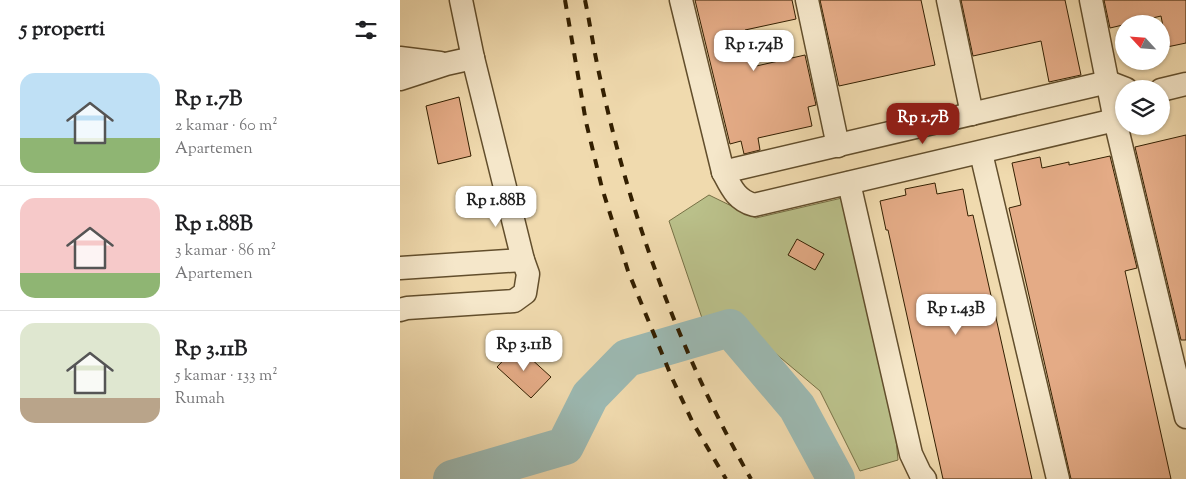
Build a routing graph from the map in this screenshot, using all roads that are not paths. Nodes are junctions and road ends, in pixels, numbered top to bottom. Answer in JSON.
{"nodes":[{"id":1,"x":461,"y":0,"type":"edge"},
{"id":2,"x":681,"y":0,"type":"edge"},
{"id":3,"x":807,"y":0,"type":"edge"},
{"id":4,"x":948,"y":0,"type":"edge"},
{"id":5,"x":1091,"y":0,"type":"edge"},
{"id":6,"x":400,"y":58,"type":"edge"},
{"id":7,"x":473,"y":58,"type":"junction"},
{"id":8,"x":446,"y":64,"type":"junction"},
{"id":9,"x":400,"y":79,"type":"edge"},
{"id":10,"x":1115,"y":80,"type":"edge"},
{"id":11,"x":1186,"y":84,"type":"edge"},
{"id":12,"x":1115,"y":85,"type":"edge"},
{"id":13,"x":1170,"y":88,"type":"edge"},
{"id":14,"x":972,"y":114,"type":"junction"},
{"id":15,"x":1115,"y":117,"type":"edge"},
{"id":16,"x":1124,"y":135,"type":"edge"},
{"id":17,"x":838,"y":146,"type":"junction"},
{"id":18,"x":982,"y":153,"type":"junction"},
{"id":19,"x":723,"y":172,"type":"junction"},
{"id":20,"x":849,"y":183,"type":"junction"},
{"id":21,"x":523,"y":260,"type":"junction"},
{"id":22,"x":400,"y":268,"type":"edge"},
{"id":23,"x":400,"y":310,"type":"edge"},
{"id":24,"x":1186,"y":417,"type":"edge"},
{"id":25,"x":925,"y":479,"type":"edge"},
{"id":26,"x":1058,"y":479,"type":"edge"}],
"edges":[{"from":1,"to":7,"type":"street"},
{"from":2,"to":19,"type":"street"},
{"from":3,"to":17,"type":"street"},
{"from":4,"to":14,"type":"street"},
{"from":5,"to":10,"type":"street"},
{"from":6,"to":8,"type":"street"},
{"from":7,"to":8,"type":"street"},
{"from":7,"to":21,"type":"street"},
{"from":8,"to":9,"type":"street"},
{"from":11,"to":13,"type":"street"},
{"from":12,"to":14,"type":"street"},
{"from":14,"to":17,"type":"street"},
{"from":15,"to":18,"type":"street"},
{"from":16,"to":24,"type":"street"},
{"from":17,"to":19,"type":"street"},
{"from":18,"to":20,"type":"street"},
{"from":18,"to":26,"type":"street"},
{"from":19,"to":20,"type":"street"},
{"from":20,"to":25,"type":"street"},
{"from":21,"to":22,"type":"street"},
{"from":21,"to":23,"type":"street"}]}
